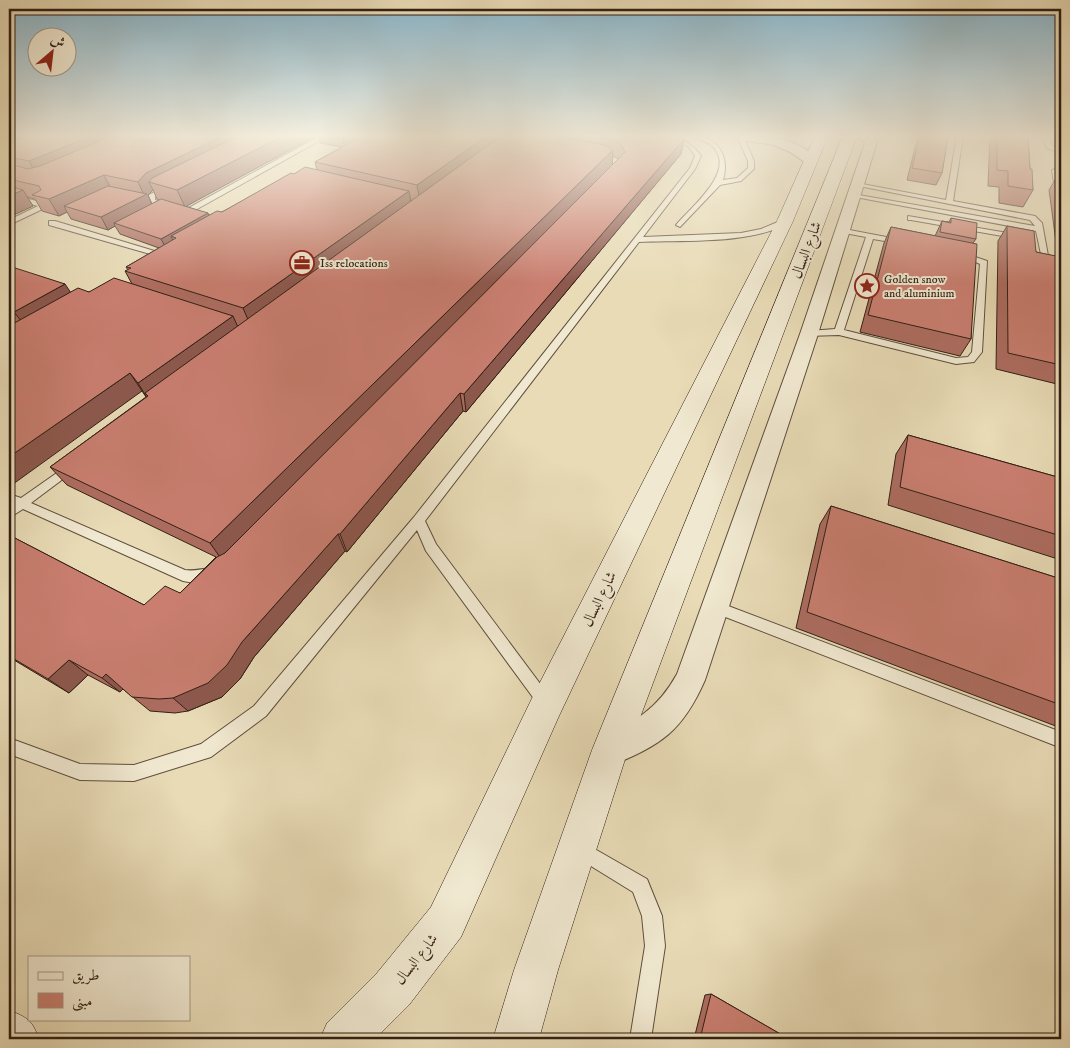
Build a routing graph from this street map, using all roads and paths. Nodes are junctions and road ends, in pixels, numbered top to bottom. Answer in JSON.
{"nodes":[{"id":1,"x":171,"y":185,"type":"edge"},
{"id":2,"x":235,"y":185,"type":"edge"},
{"id":3,"x":679,"y":185,"type":"edge"},
{"id":4,"x":716,"y":185,"type":"edge"},
{"id":5,"x":800,"y":185,"type":"edge"},
{"id":6,"x":831,"y":185,"type":"edge"},
{"id":7,"x":857,"y":185,"type":"edge"},
{"id":8,"x":953,"y":185,"type":"edge"},
{"id":9,"x":855,"y":190,"type":"junction"},
{"id":10,"x":9,"y":196,"type":"edge"},
{"id":11,"x":934,"y":199,"type":"junction"},
{"id":12,"x":146,"y":201,"type":"edge"},
{"id":13,"x":950,"y":202,"type":"junction"},
{"id":14,"x":912,"y":206,"type":"junction"},
{"id":15,"x":155,"y":207,"type":"junction"},
{"id":16,"x":932,"y":210,"type":"junction"},
{"id":17,"x":187,"y":211,"type":"junction"},
{"id":18,"x":195,"y":213,"type":"edge"},
{"id":19,"x":911,"y":218,"type":"junction"},
{"id":20,"x":60,"y":219,"type":"dead end"},
{"id":21,"x":785,"y":221,"type":"junction"},
{"id":22,"x":9,"y":223,"type":"edge"},
{"id":23,"x":680,"y":225,"type":"dead end"},
{"id":24,"x":910,"y":227,"type":"dead end"},
{"id":25,"x":1039,"y":229,"type":"junction"},
{"id":26,"x":842,"y":230,"type":"junction"},
{"id":27,"x":112,"y":233,"type":"dead end"},
{"id":28,"x":870,"y":236,"type":"junction"},
{"id":29,"x":103,"y":238,"type":"junction"},
{"id":30,"x":1023,"y":238,"type":"edge"},
{"id":31,"x":637,"y":240,"type":"junction"},
{"id":32,"x":1033,"y":240,"type":"edge"},
{"id":33,"x":1042,"y":241,"type":"junction"},
{"id":34,"x":915,"y":245,"type":"edge"},
{"id":35,"x":176,"y":251,"type":"edge"},
{"id":36,"x":951,"y":252,"type":"edge"},
{"id":37,"x":1046,"y":259,"type":"edge"},
{"id":38,"x":839,"y":332,"type":"junction"},
{"id":39,"x":808,"y":334,"type":"junction"},
{"id":40,"x":76,"y":462,"type":"edge"},
{"id":41,"x":9,"y":498,"type":"edge"},
{"id":42,"x":21,"y":504,"type":"junction"},
{"id":43,"x":9,"y":513,"type":"edge"},
{"id":44,"x":418,"y":520,"type":"junction"},
{"id":45,"x":225,"y":568,"type":"edge"},
{"id":46,"x":715,"y":607,"type":"junction"},
{"id":47,"x":547,"y":704,"type":"junction"},
{"id":48,"x":1059,"y":738,"type":"dead end"},
{"id":49,"x":9,"y":746,"type":"edge"},
{"id":50,"x":610,"y":750,"type":"junction"},
{"id":51,"x":577,"y":847,"type":"junction"},
{"id":52,"x":9,"y":1033,"type":"edge"},
{"id":53,"x":16,"y":1039,"type":"edge"},
{"id":54,"x":344,"y":1039,"type":"edge"},
{"id":55,"x":516,"y":1039,"type":"edge"},
{"id":56,"x":641,"y":1039,"type":"edge"}],
"edges":[{"from":1,"to":15,"type":"lane"},
{"from":2,"to":17,"type":"lane"},
{"from":3,"to":31,"type":"lane"},
{"from":4,"to":23,"type":"lane"},
{"from":5,"to":21,"type":"street","name":"شارع البسال"},
{"from":6,"to":50,"type":"street","name":"شارع البسال"},
{"from":7,"to":9,"type":"street"},
{"from":8,"to":13,"type":"lane"},
{"from":9,"to":11,"type":"lane"},
{"from":9,"to":14,"type":"lane"},
{"from":9,"to":26,"type":"street"},
{"from":10,"to":22,"type":"lane"},
{"from":11,"to":13,"type":"lane"},
{"from":11,"to":16,"type":"lane"},
{"from":12,"to":15,"type":"lane"},
{"from":13,"to":25,"type":"lane"},
{"from":14,"to":16,"type":"lane"},
{"from":14,"to":19,"type":"lane"},
{"from":15,"to":17,"type":"lane"},
{"from":16,"to":25,"type":"lane"},
{"from":17,"to":18,"type":"lane"},
{"from":19,"to":24,"type":"lane"},
{"from":19,"to":30,"type":"lane"},
{"from":20,"to":29,"type":"lane"},
{"from":21,"to":31,"type":"lane"},
{"from":21,"to":47,"type":"street","name":"شارع البسال"},
{"from":25,"to":33,"type":"lane"},
{"from":26,"to":28,"type":"lane"},
{"from":26,"to":39,"type":"street"},
{"from":27,"to":29,"type":"lane"},
{"from":28,"to":34,"type":"lane"},
{"from":28,"to":38,"type":"lane"},
{"from":29,"to":35,"type":"lane"},
{"from":31,"to":44,"type":"lane"},
{"from":32,"to":33,"type":"lane"},
{"from":33,"to":37,"type":"lane"},
{"from":36,"to":38,"type":"lane"},
{"from":38,"to":39,"type":"lane"},
{"from":39,"to":46,"type":"street"},
{"from":40,"to":42,"type":"lane"},
{"from":41,"to":42,"type":"lane"},
{"from":42,"to":43,"type":"lane"},
{"from":42,"to":45,"type":"lane"},
{"from":44,"to":47,"type":"lane"},
{"from":44,"to":49,"type":"lane"},
{"from":46,"to":48,"type":"lane"},
{"from":46,"to":50,"type":"street"},
{"from":47,"to":54,"type":"street","name":"شارع البسال"},
{"from":50,"to":51,"type":"street","name":"شارع البسال"},
{"from":51,"to":55,"type":"street","name":"شارع البسال"},
{"from":51,"to":56,"type":"lane"},
{"from":52,"to":53,"type":"street"}]}
